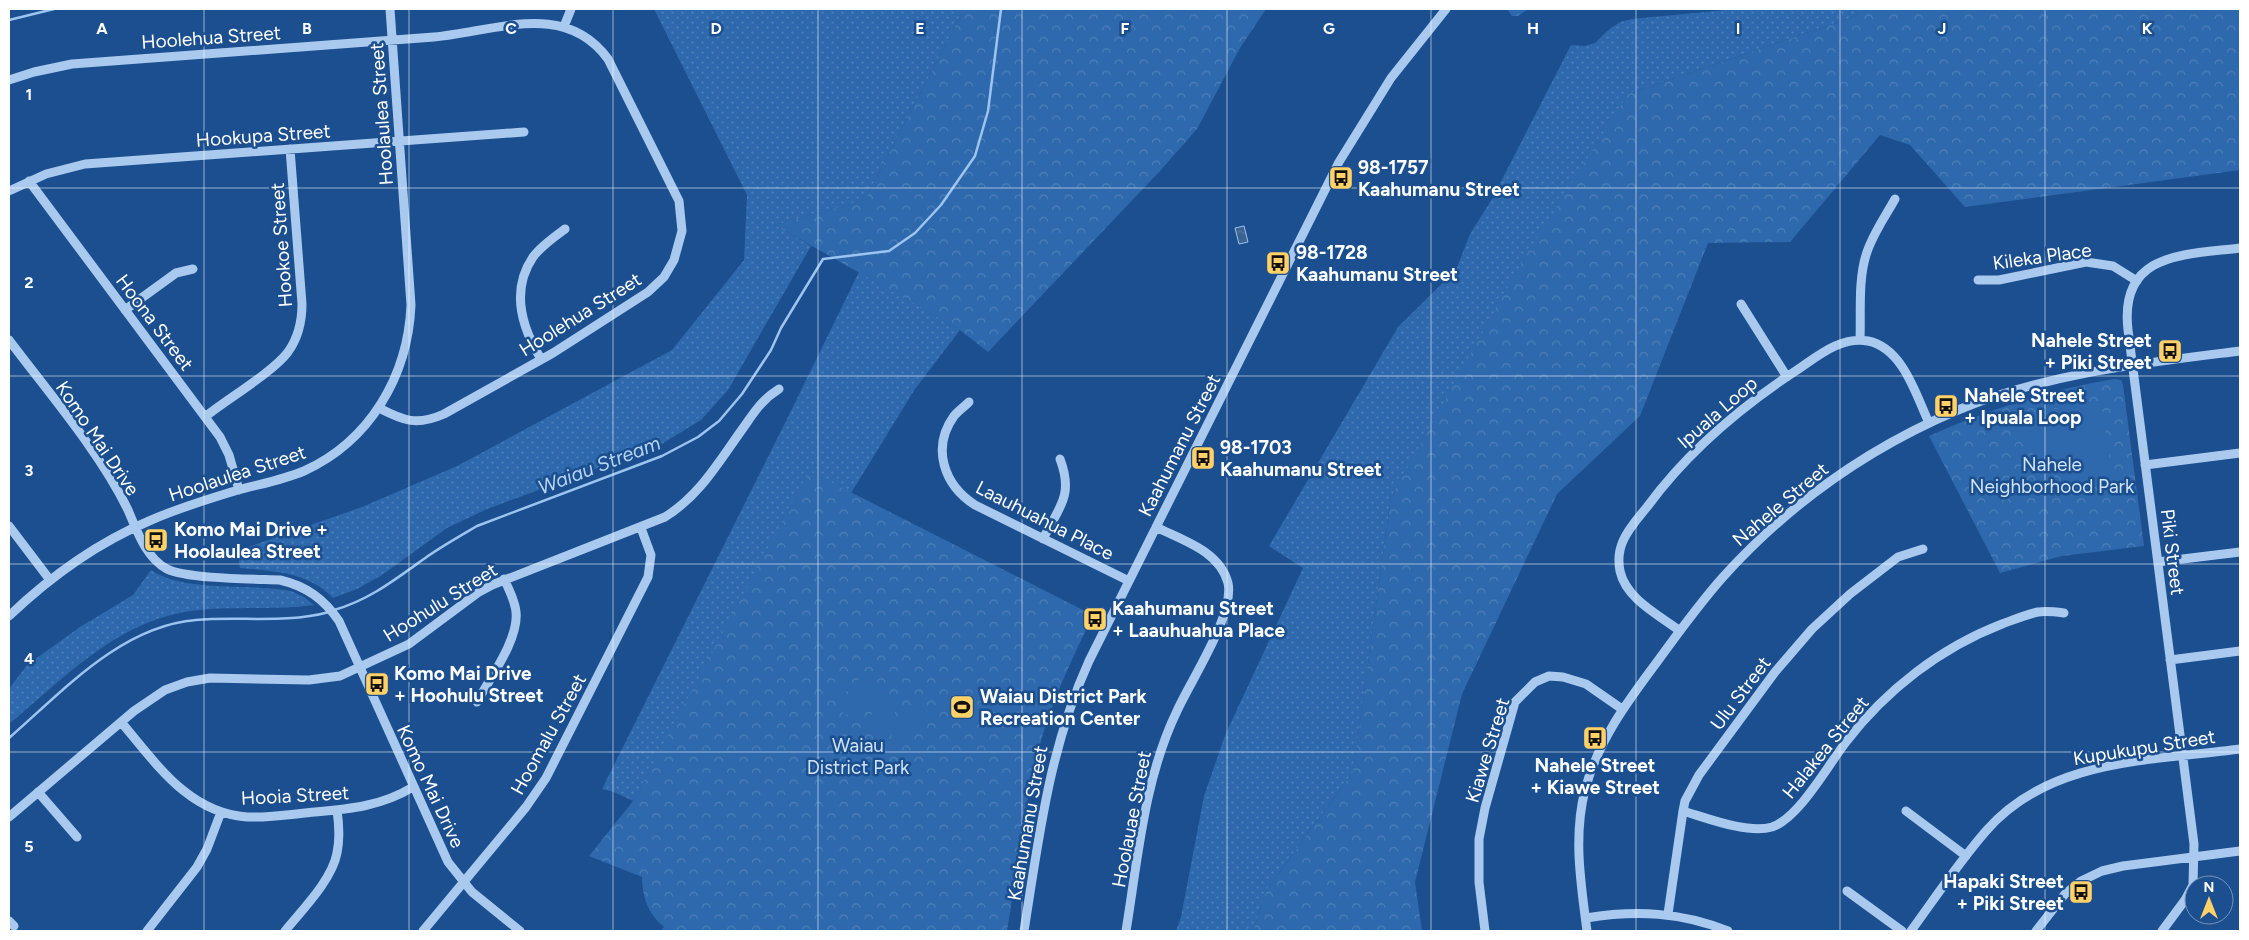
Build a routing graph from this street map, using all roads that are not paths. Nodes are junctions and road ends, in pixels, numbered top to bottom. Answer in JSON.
{"nodes":[{"id":1,"x":390,"y":9,"type":"edge"},
{"id":2,"x":571,"y":9,"type":"edge"},
{"id":3,"x":1446,"y":9,"type":"edge"},
{"id":4,"x":565,"y":24,"type":"junction"},
{"id":5,"x":392,"y":40,"type":"junction"},
{"id":6,"x":9,"y":80,"type":"edge"},
{"id":7,"x":524,"y":132,"type":"dead end"},
{"id":8,"x":399,"y":141,"type":"junction"},
{"id":9,"x":290,"y":149,"type":"junction"},
{"id":10,"x":29,"y":181,"type":"junction"},
{"id":11,"x":9,"y":191,"type":"edge"},
{"id":12,"x":1895,"y":199,"type":"dead end"},
{"id":13,"x":565,"y":229,"type":"dead end"},
{"id":14,"x":2240,"y":248,"type":"edge"},
{"id":15,"x":193,"y":268,"type":"dead end"},
{"id":16,"x":1978,"y":280,"type":"dead end"},
{"id":17,"x":2137,"y":281,"type":"junction"},
{"id":18,"x":1741,"y":304,"type":"dead end"},
{"id":19,"x":126,"y":310,"type":"junction"},
{"id":20,"x":9,"y":340,"type":"edge"},
{"id":21,"x":1860,"y":340,"type":"junction"},
{"id":22,"x":2240,"y":351,"type":"edge"},
{"id":23,"x":541,"y":360,"type":"junction"},
{"id":24,"x":2132,"y":365,"type":"junction"},
{"id":25,"x":1787,"y":377,"type":"junction"},
{"id":26,"x":779,"y":389,"type":"dead end"},
{"id":27,"x":969,"y":402,"type":"dead end"},
{"id":28,"x":379,"y":408,"type":"junction"},
{"id":29,"x":205,"y":416,"type":"junction"},
{"id":30,"x":1929,"y":423,"type":"junction"},
{"id":31,"x":2240,"y":453,"type":"edge"},
{"id":32,"x":1060,"y":459,"type":"dead end"},
{"id":33,"x":2145,"y":465,"type":"junction"},
{"id":34,"x":239,"y":490,"type":"junction"},
{"id":35,"x":9,"y":526,"type":"edge"},
{"id":36,"x":136,"y":527,"type":"junction"},
{"id":37,"x":1156,"y":527,"type":"junction"},
{"id":38,"x":641,"y":528,"type":"junction"},
{"id":39,"x":1043,"y":538,"type":"junction"},
{"id":40,"x":1923,"y":549,"type":"dead end"},
{"id":41,"x":2240,"y":552,"type":"edge"},
{"id":42,"x":2158,"y":562,"type":"junction"},
{"id":43,"x":504,"y":579,"type":"junction"},
{"id":44,"x":50,"y":580,"type":"junction"},
{"id":45,"x":1129,"y":581,"type":"junction"},
{"id":46,"x":2064,"y":613,"type":"dead end"},
{"id":47,"x":9,"y":616,"type":"edge"},
{"id":48,"x":1680,"y":631,"type":"junction"},
{"id":49,"x":2240,"y":650,"type":"edge"},
{"id":50,"x":2170,"y":660,"type":"junction"},
{"id":51,"x":360,"y":667,"type":"junction"},
{"id":52,"x":477,"y":702,"type":"dead end"},
{"id":53,"x":1622,"y":709,"type":"junction"},
{"id":54,"x":121,"y":722,"type":"junction"},
{"id":55,"x":2240,"y":749,"type":"edge"},
{"id":56,"x":2182,"y":756,"type":"junction"},
{"id":57,"x":413,"y":787,"type":"junction"},
{"id":58,"x":38,"y":792,"type":"junction"},
{"id":59,"x":337,"y":810,"type":"junction"},
{"id":60,"x":1683,"y":811,"type":"junction"},
{"id":61,"x":221,"y":812,"type":"junction"},
{"id":62,"x":1906,"y":812,"type":"dead end"},
{"id":63,"x":9,"y":817,"type":"edge"},
{"id":64,"x":77,"y":837,"type":"dead end"},
{"id":65,"x":2240,"y":851,"type":"edge"},
{"id":66,"x":1966,"y":856,"type":"junction"},
{"id":67,"x":2194,"y":857,"type":"junction"},
{"id":68,"x":462,"y":881,"type":"junction"},
{"id":69,"x":1847,"y":890,"type":"dead end"},
{"id":70,"x":1668,"y":914,"type":"junction"},
{"id":71,"x":1586,"y":918,"type":"junction"},
{"id":72,"x":147,"y":931,"type":"edge"},
{"id":73,"x":285,"y":931,"type":"edge"},
{"id":74,"x":423,"y":931,"type":"edge"},
{"id":75,"x":520,"y":931,"type":"edge"},
{"id":76,"x":1024,"y":931,"type":"edge"},
{"id":77,"x":1126,"y":931,"type":"edge"},
{"id":78,"x":1485,"y":931,"type":"edge"},
{"id":79,"x":1587,"y":931,"type":"edge"},
{"id":80,"x":1728,"y":931,"type":"edge"},
{"id":81,"x":1902,"y":931,"type":"edge"},
{"id":82,"x":1911,"y":931,"type":"edge"},
{"id":83,"x":2036,"y":931,"type":"edge"},
{"id":84,"x":2162,"y":931,"type":"edge"}],
"edges":[{"from":1,"to":5,"type":"street","name":"Hoolaulea Street"},
{"from":2,"to":4,"type":"street"},
{"from":3,"to":37,"type":"street","name":"Kaahumanu Street"},
{"from":4,"to":5,"type":"street","name":"Hoolehua Street"},
{"from":4,"to":23,"type":"street","name":"Hoolehua Street"},
{"from":5,"to":6,"type":"street","name":"Hoolehua Street"},
{"from":5,"to":8,"type":"street","name":"Hoolaulea Street"},
{"from":7,"to":8,"type":"street","name":"Hookupa Street"},
{"from":8,"to":9,"type":"street","name":"Hookupa Street"},
{"from":8,"to":28,"type":"street","name":"Hoolaulea Street"},
{"from":9,"to":10,"type":"street","name":"Hookupa Street"},
{"from":9,"to":29,"type":"street","name":"Hookoe Street"},
{"from":10,"to":11,"type":"street","name":"Hookupa Street"},
{"from":10,"to":19,"type":"street","name":"Hoona Street"},
{"from":12,"to":21,"type":"street"},
{"from":13,"to":23,"type":"street"},
{"from":14,"to":17,"type":"street","name":"Piki Street"},
{"from":15,"to":19,"type":"street"},
{"from":16,"to":17,"type":"street","name":"Kileka Place"},
{"from":17,"to":24,"type":"street","name":"Piki Street"},
{"from":18,"to":25,"type":"street"},
{"from":19,"to":29,"type":"street","name":"Hoona Street"},
{"from":20,"to":36,"type":"street","name":"Komo Mai Drive"},
{"from":21,"to":25,"type":"street","name":"Ipuala Loop"},
{"from":21,"to":30,"type":"street"},
{"from":22,"to":24,"type":"street","name":"Nahele Street"},
{"from":23,"to":28,"type":"street","name":"Hoolehua Street"},
{"from":24,"to":30,"type":"street","name":"Nahele Street"},
{"from":24,"to":33,"type":"street","name":"Piki Street"},
{"from":25,"to":48,"type":"street","name":"Ipuala Loop"},
{"from":26,"to":38,"type":"street","name":"Hoohulu Street"},
{"from":27,"to":39,"type":"street","name":"Laauhuahua Place"},
{"from":28,"to":34,"type":"street","name":"Hoolaulea Street"},
{"from":29,"to":34,"type":"street","name":"Hoona Street"},
{"from":30,"to":48,"type":"street","name":"Nahele Street"},
{"from":31,"to":33,"type":"street"},
{"from":32,"to":39,"type":"street"},
{"from":33,"to":42,"type":"street","name":"Piki Street"},
{"from":34,"to":36,"type":"street","name":"Hoolaulea Street"},
{"from":35,"to":44,"type":"street"},
{"from":36,"to":44,"type":"street","name":"Hoolaulea Street"},
{"from":36,"to":51,"type":"street","name":"Komo Mai Drive"},
{"from":37,"to":45,"type":"street","name":"Kaahumanu Street"},
{"from":37,"to":77,"type":"street","name":"Hoolauae Street"},
{"from":38,"to":43,"type":"street","name":"Hoohulu Street"},
{"from":38,"to":68,"type":"street","name":"Hoomalu Street"},
{"from":39,"to":45,"type":"street","name":"Laauhuahua Place"},
{"from":40,"to":60,"type":"street","name":"Ulu Street"},
{"from":41,"to":42,"type":"street"},
{"from":42,"to":50,"type":"street","name":"Piki Street"},
{"from":43,"to":51,"type":"street","name":"Hoohulu Street"},
{"from":43,"to":52,"type":"street"},
{"from":44,"to":47,"type":"street","name":"Hoolaulea Street"},
{"from":45,"to":76,"type":"street","name":"Kaahumanu Street"},
{"from":46,"to":60,"type":"street","name":"Halakea Street"},
{"from":48,"to":53,"type":"street","name":"Nahele Street"},
{"from":49,"to":50,"type":"street"},
{"from":50,"to":56,"type":"street","name":"Piki Street"},
{"from":51,"to":54,"type":"street","name":"Hoohulu Street"},
{"from":51,"to":57,"type":"street","name":"Komo Mai Drive"},
{"from":53,"to":71,"type":"street","name":"Nahele Street"},
{"from":53,"to":78,"type":"street","name":"Kiawe Street"},
{"from":54,"to":58,"type":"street","name":"Hoohulu Street"},
{"from":54,"to":61,"type":"street","name":"Hooia Street"},
{"from":55,"to":56,"type":"street","name":"Kupukupu Street"},
{"from":56,"to":66,"type":"street","name":"Kupukupu Street"},
{"from":56,"to":67,"type":"street","name":"Piki Street"},
{"from":57,"to":59,"type":"street","name":"Hooia Street"},
{"from":57,"to":68,"type":"street","name":"Komo Mai Drive"},
{"from":58,"to":63,"type":"street","name":"Hoohulu Street"},
{"from":58,"to":64,"type":"street"},
{"from":59,"to":61,"type":"street","name":"Hooia Street"},
{"from":59,"to":73,"type":"street"},
{"from":60,"to":70,"type":"street","name":"Ulu Street"},
{"from":61,"to":72,"type":"street"},
{"from":62,"to":66,"type":"street"},
{"from":65,"to":67,"type":"street"},
{"from":66,"to":82,"type":"street","name":"Kupukupu Street"},
{"from":67,"to":83,"type":"street"},
{"from":67,"to":84,"type":"street","name":"Piki Street"},
{"from":68,"to":74,"type":"street","name":"Hoomalu Street"},
{"from":68,"to":75,"type":"street","name":"Komo Mai Drive"},
{"from":69,"to":81,"type":"street"},
{"from":70,"to":71,"type":"street"},
{"from":70,"to":80,"type":"street"},
{"from":71,"to":79,"type":"street","name":"Nahele Street"}]}
